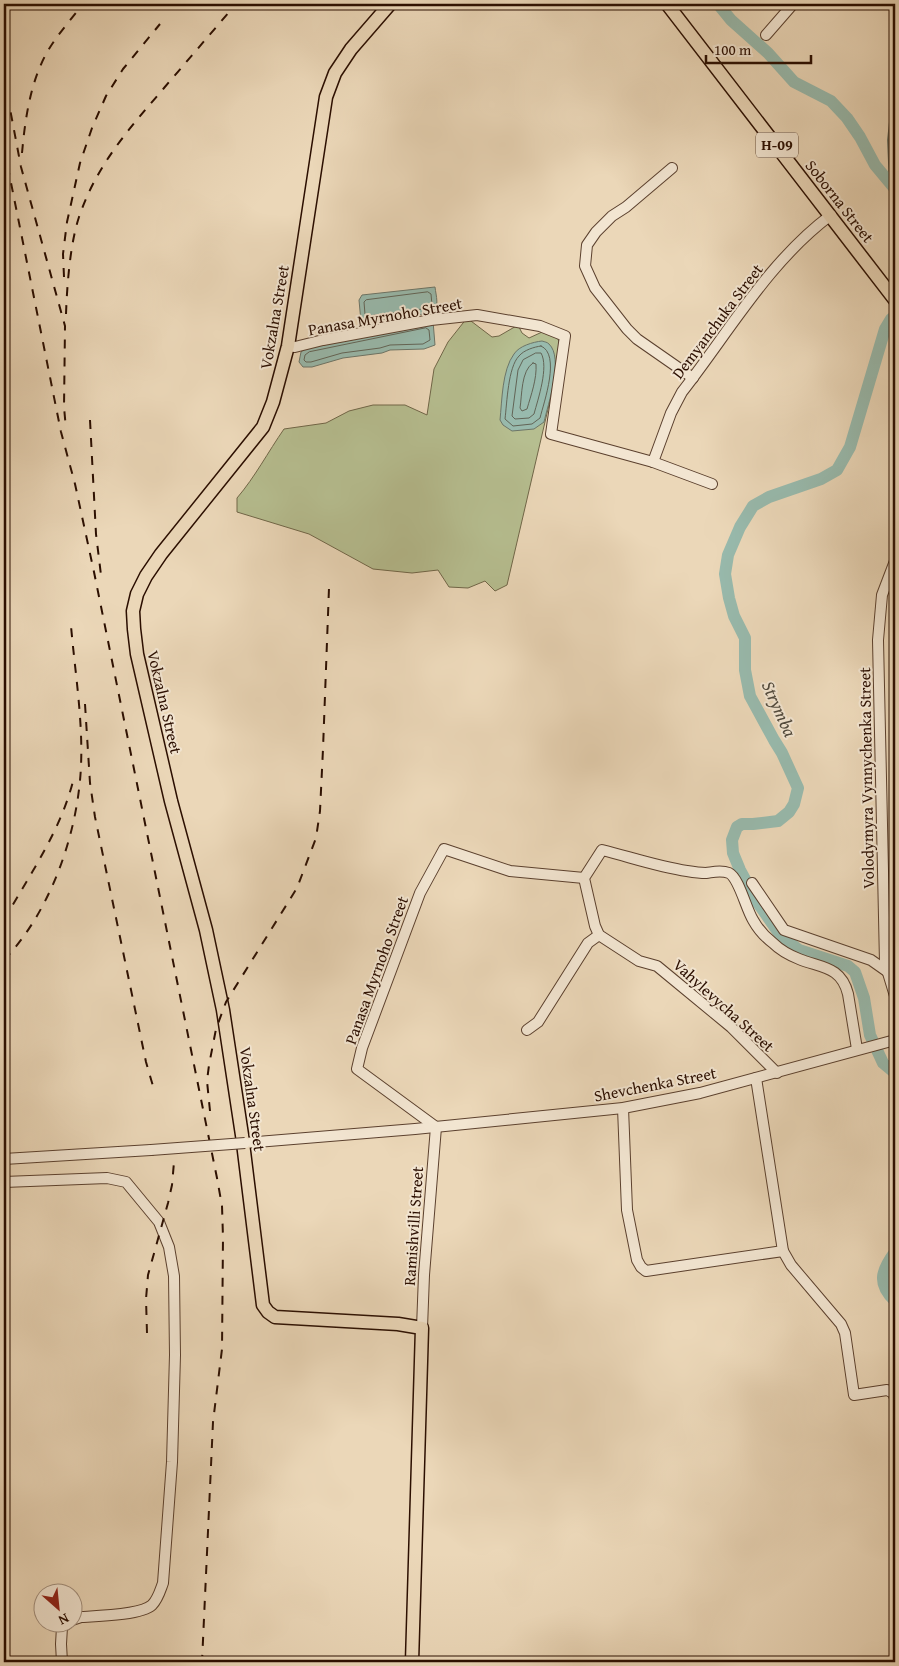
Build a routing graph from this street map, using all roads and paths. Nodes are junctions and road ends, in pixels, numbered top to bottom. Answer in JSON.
{"nodes":[{"id":1,"x":390,"y":4,"type":"edge"},
{"id":2,"x":667,"y":4,"type":"edge"},
{"id":3,"x":793,"y":4,"type":"edge"},
{"id":4,"x":766,"y":35,"type":"dead end"},
{"id":5,"x":672,"y":168,"type":"dead end"},
{"id":6,"x":831,"y":215,"type":"junction"},
{"id":7,"x":895,"y":300,"type":"edge"},
{"id":8,"x":288,"y":346,"type":"junction"},
{"id":9,"x":693,"y":378,"type":"junction"},
{"id":10,"x":653,"y":462,"type":"junction"},
{"id":11,"x":712,"y":484,"type":"dead end"},
{"id":12,"x":895,"y":561,"type":"edge"},
{"id":13,"x":584,"y":878,"type":"junction"},
{"id":14,"x":752,"y":883,"type":"dead end"},
{"id":15,"x":599,"y":935,"type":"junction"},
{"id":16,"x":888,"y":972,"type":"junction"},
{"id":17,"x":895,"y":996,"type":"edge"},
{"id":18,"x":527,"y":1030,"type":"dead end"},
{"id":19,"x":894,"y":1040,"type":"edge"},
{"id":20,"x":860,"y":1048,"type":"junction"},
{"id":21,"x":777,"y":1072,"type":"junction"},
{"id":22,"x":756,"y":1078,"type":"junction"},
{"id":23,"x":623,"y":1108,"type":"junction"},
{"id":24,"x":436,"y":1127,"type":"junction"},
{"id":25,"x":4,"y":1159,"type":"edge"},
{"id":26,"x":4,"y":1182,"type":"edge"},
{"id":27,"x":783,"y":1251,"type":"junction"},
{"id":28,"x":422,"y":1328,"type":"junction"},
{"id":29,"x":895,"y":1398,"type":"edge"},
{"id":30,"x":82,"y":1617,"type":"edge"},
{"id":31,"x":62,"y":1634,"type":"edge"},
{"id":32,"x":62,"y":1662,"type":"edge"},
{"id":33,"x":412,"y":1662,"type":"edge"}],
"edges":[{"from":1,"to":8,"type":"main road","name":"Vokzalna Street"},
{"from":2,"to":6,"type":"main road","name":"Soborna Street","number":"Н-09"},
{"from":3,"to":4,"type":"street"},
{"from":5,"to":9,"type":"street"},
{"from":6,"to":7,"type":"main road","name":"Soborna Street","number":"Н-09"},
{"from":6,"to":9,"type":"street","name":"Demyanchuka Street"},
{"from":8,"to":10,"type":"street","name":"Panasa Myrnoho Street"},
{"from":8,"to":28,"type":"main road","name":"Vokzalna Street"},
{"from":9,"to":10,"type":"street","name":"Demyanchuka Street"},
{"from":10,"to":11,"type":"street"},
{"from":12,"to":16,"type":"street","name":"Volodymyra Vynnychenka Street"},
{"from":13,"to":15,"type":"street"},
{"from":13,"to":20,"type":"street"},
{"from":13,"to":24,"type":"street","name":"Panasa Myrnoho Street"},
{"from":14,"to":16,"type":"street"},
{"from":15,"to":18,"type":"street"},
{"from":15,"to":21,"type":"street","name":"Vahylevycha Street"},
{"from":16,"to":17,"type":"street","name":"Volodymyra Vynnychenka Street"},
{"from":19,"to":20,"type":"street","name":"Shevchenka Street"},
{"from":20,"to":21,"type":"street","name":"Shevchenka Street"},
{"from":21,"to":22,"type":"street","name":"Shevchenka Street"},
{"from":22,"to":23,"type":"street","name":"Shevchenka Street"},
{"from":22,"to":27,"type":"street"},
{"from":23,"to":24,"type":"street","name":"Shevchenka Street"},
{"from":23,"to":27,"type":"street"},
{"from":24,"to":25,"type":"street","name":"Shevchenka Street","bridge":true},
{"from":24,"to":28,"type":"street","name":"Ramishvilli Street"},
{"from":26,"to":30,"type":"street"},
{"from":27,"to":29,"type":"street"},
{"from":28,"to":33,"type":"main road"},
{"from":31,"to":32,"type":"street"}]}
